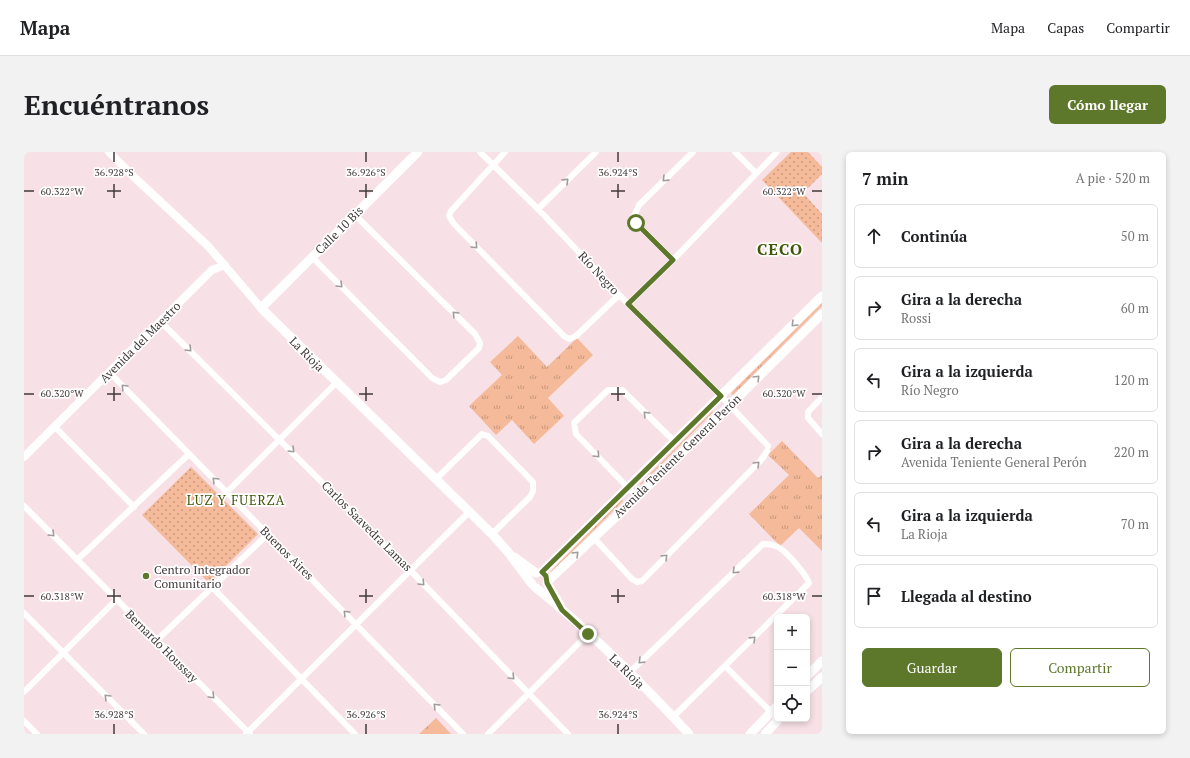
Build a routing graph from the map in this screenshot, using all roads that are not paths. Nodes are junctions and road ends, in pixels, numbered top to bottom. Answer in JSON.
{"nodes":[{"id":1,"x":109,"y":152,"type":"edge"},
{"id":2,"x":418,"y":152,"type":"edge"},
{"id":3,"x":480,"y":152,"type":"edge"},
{"id":4,"x":505,"y":152,"type":"edge"},
{"id":5,"x":596,"y":152,"type":"edge"},
{"id":6,"x":693,"y":152,"type":"edge"},
{"id":7,"x":735,"y":152,"type":"edge"},
{"id":8,"x":777,"y":152,"type":"edge"},
{"id":9,"x":493,"y":164,"type":"junction"},
{"id":10,"x":755,"y":172,"type":"junction"},
{"id":11,"x":538,"y":209,"type":"junction"},
{"id":12,"x":355,"y":214,"type":"junction"},
{"id":13,"x":312,"y":257,"type":"junction"},
{"id":14,"x":673,"y":260,"type":"junction"},
{"id":15,"x":225,"y":265,"type":"junction"},
{"id":16,"x":619,"y":295,"type":"junction"},
{"id":17,"x":822,"y":296,"type":"edge"},
{"id":18,"x":628,"y":304,"type":"junction"},
{"id":19,"x":261,"y":308,"type":"junction"},
{"id":20,"x":822,"y":314,"type":"edge"},
{"id":21,"x":161,"y":322,"type":"junction"},
{"id":22,"x":110,"y":373,"type":"junction"},
{"id":23,"x":336,"y":383,"type":"junction"},
{"id":24,"x":721,"y":396,"type":"junction"},
{"id":25,"x":822,"y":397,"type":"edge"},
{"id":26,"x":729,"y":405,"type":"junction"},
{"id":27,"x":54,"y":426,"type":"junction"},
{"id":28,"x":822,"y":434,"type":"edge"},
{"id":29,"x":280,"y":439,"type":"junction"},
{"id":30,"x":674,"y":441,"type":"junction"},
{"id":31,"x":768,"y":446,"type":"dead end"},
{"id":32,"x":188,"y":454,"type":"junction"},
{"id":33,"x":24,"y":457,"type":"edge"},
{"id":34,"x":761,"y":460,"type":"dead end"},
{"id":35,"x":436,"y":479,"type":"junction"},
{"id":36,"x":627,"y":487,"type":"junction"},
{"id":37,"x":227,"y":492,"type":"junction"},
{"id":38,"x":637,"y":497,"type":"junction"},
{"id":39,"x":24,"y":506,"type":"edge"},
{"id":40,"x":134,"y":507,"type":"junction"},
{"id":41,"x":469,"y":512,"type":"junction"},
{"id":42,"x":268,"y":534,"type":"junction"},
{"id":43,"x":492,"y":534,"type":"junction"},
{"id":44,"x":592,"y":537,"type":"junction"},
{"id":45,"x":508,"y":552,"type":"junction"},
{"id":46,"x":78,"y":560,"type":"junction"},
{"id":47,"x":410,"y":570,"type":"junction"},
{"id":48,"x":539,"y":572,"type":"junction"},
{"id":49,"x":547,"y":582,"type":"junction"},
{"id":50,"x":533,"y":585,"type":"junction"},
{"id":51,"x":212,"y":587,"type":"junction"},
{"id":52,"x":116,"y":600,"type":"junction"},
{"id":53,"x":562,"y":610,"type":"junction"},
{"id":54,"x":24,"y":613,"type":"edge"},
{"id":55,"x":357,"y":625,"type":"junction"},
{"id":56,"x":588,"y":634,"type":"junction"},
{"id":57,"x":157,"y":640,"type":"junction"},
{"id":58,"x":63,"y":653,"type":"junction"},
{"id":59,"x":822,"y":662,"type":"edge"},
{"id":60,"x":725,"y":666,"type":"junction"},
{"id":61,"x":629,"y":673,"type":"junction"},
{"id":62,"x":810,"y":673,"type":"edge"},
{"id":63,"x":822,"y":677,"type":"edge"},
{"id":64,"x":300,"y":678,"type":"junction"},
{"id":65,"x":810,"y":689,"type":"edge"},
{"id":66,"x":24,"y":692,"type":"edge"},
{"id":67,"x":528,"y":694,"type":"junction"},
{"id":68,"x":774,"y":714,"type":"edge"},
{"id":69,"x":673,"y":717,"type":"junction"},
{"id":70,"x":774,"y":717,"type":"edge"},
{"id":71,"x":774,"y":719,"type":"edge"},
{"id":72,"x":24,"y":721,"type":"edge"},
{"id":73,"x":248,"y":733,"type":"edge"},
{"id":74,"x":37,"y":734,"type":"edge"},
{"id":75,"x":144,"y":734,"type":"edge"},
{"id":76,"x":355,"y":734,"type":"edge"},
{"id":77,"x":463,"y":734,"type":"edge"},
{"id":78,"x":488,"y":734,"type":"edge"},
{"id":79,"x":568,"y":734,"type":"edge"},
{"id":80,"x":689,"y":734,"type":"edge"},
{"id":81,"x":750,"y":734,"type":"edge"},
{"id":82,"x":765,"y":734,"type":"edge"}],
"edges":[{"from":1,"to":15,"type":"street","name":"La Rioja"},
{"from":2,"to":12,"type":"main road","name":"Calle 10 Bis"},
{"from":3,"to":9,"type":"street","name":"Río Negro"},
{"from":4,"to":9,"type":"street"},
{"from":11,"to":5,"type":"street","one_way":true},
{"from":6,"to":14,"type":"street","one_way":true},
{"from":7,"to":10,"type":"street"},
{"from":8,"to":10,"type":"street"},
{"from":9,"to":11,"type":"street","name":"Río Negro"},
{"from":9,"to":16,"type":"street","one_way":true},
{"from":10,"to":14,"type":"street"},
{"from":11,"to":16,"type":"street","name":"Río Negro"},
{"from":12,"to":13,"type":"main road","name":"Calle 10 Bis"},
{"from":13,"to":12,"type":"street","one_way":true},
{"from":13,"to":19,"type":"main road","name":"Calle 10 Bis"},
{"from":14,"to":18,"type":"street"},
{"from":15,"to":19,"type":"street","name":"La Rioja"},
{"from":15,"to":21,"type":"street","name":"Avenida del Maestro"},
{"from":16,"to":18,"type":"street","name":"Río Negro"},
{"from":17,"to":24,"type":"main road","name":"Avenida Teniente General Perón","one_way":true},
{"from":18,"to":24,"type":"street","name":"Río Negro"},
{"from":19,"to":23,"type":"main road","name":"La Rioja"},
{"from":26,"to":20,"type":"main road","name":"Avenida Teniente General Perón","one_way":true},
{"from":21,"to":22,"type":"street","name":"Avenida del Maestro"},
{"from":21,"to":29,"type":"street","name":"Carlos Saavedra Lamas","one_way":true},
{"from":22,"to":27,"type":"street","name":"Avenida del Maestro"},
{"from":32,"to":22,"type":"street","name":"Buenos Aires","one_way":true},
{"from":23,"to":29,"type":"street"},
{"from":23,"to":35,"type":"main road","name":"La Rioja"},
{"from":24,"to":26,"type":"street","name":"Río Negro"},
{"from":24,"to":30,"type":"main road","name":"Avenida Teniente General Perón"},
{"from":25,"to":28,"type":"street"},
{"from":26,"to":31,"type":"street","name":"Río Negro"},
{"from":26,"to":38,"type":"main road","name":"Avenida Teniente General Perón"},
{"from":27,"to":33,"type":"street","name":"Avenida del Maestro"},
{"from":27,"to":40,"type":"street"},
{"from":29,"to":37,"type":"street"},
{"from":29,"to":47,"type":"street","name":"Carlos Saavedra Lamas","one_way":true},
{"from":30,"to":36,"type":"main road","name":"Avenida Teniente General Perón"},
{"from":30,"to":36,"type":"street","one_way":true},
{"from":37,"to":32,"type":"street","name":"Buenos Aires","one_way":true},
{"from":32,"to":40,"type":"street"},
{"from":44,"to":34,"type":"street","one_way":true},
{"from":35,"to":41,"type":"main road","name":"La Rioja"},
{"from":35,"to":43,"type":"street"},
{"from":36,"to":38,"type":"street"},
{"from":36,"to":48,"type":"main road","name":"Avenida Teniente General Perón"},
{"from":37,"to":42,"type":"street","name":"Buenos Aires"},
{"from":38,"to":44,"type":"main road","name":"Avenida Teniente General Perón"},
{"from":39,"to":46,"type":"street","name":"Bernardo Houssay","one_way":true},
{"from":40,"to":46,"type":"street"},
{"from":41,"to":43,"type":"main road","name":"La Rioja"},
{"from":41,"to":47,"type":"street"},
{"from":42,"to":51,"type":"street"},
{"from":55,"to":42,"type":"street","name":"Buenos Aires","one_way":true},
{"from":43,"to":45,"type":"main road","name":"La Rioja"},
{"from":49,"to":44,"type":"main road","name":"Avenida Teniente General Perón","one_way":true},
{"from":45,"to":48,"type":"main road","name":"La Rioja"},
{"from":45,"to":50,"type":"main road","name":"La Rioja"},
{"from":46,"to":52,"type":"street","name":"Bernardo Houssay"},
{"from":47,"to":55,"type":"street"},
{"from":47,"to":67,"type":"street","name":"Carlos Saavedra Lamas","one_way":true},
{"from":48,"to":49,"type":"main road"},
{"from":48,"to":50,"type":"main road"},
{"from":49,"to":50,"type":"main road"},
{"from":49,"to":53,"type":"main road","name":"La Rioja"},
{"from":50,"to":53,"type":"main road","name":"La Rioja"},
{"from":51,"to":57,"type":"street"},
{"from":51,"to":64,"type":"street"},
{"from":52,"to":57,"type":"street","name":"Bernardo Houssay"},
{"from":52,"to":58,"type":"street"},
{"from":53,"to":56,"type":"main road","name":"La Rioja"},
{"from":54,"to":58,"type":"street"},
{"from":55,"to":64,"type":"street"},
{"from":77,"to":55,"type":"street","name":"Buenos Aires","one_way":true},
{"from":56,"to":61,"type":"main road","name":"La Rioja"},
{"from":56,"to":67,"type":"street"},
{"from":57,"to":73,"type":"street","name":"Bernardo Houssay","one_way":true},
{"from":58,"to":66,"type":"street"},
{"from":75,"to":58,"type":"street","one_way":true},
{"from":59,"to":62,"type":"main road"},
{"from":60,"to":61,"type":"street","one_way":true},
{"from":60,"to":68,"type":"street"},
{"from":60,"to":69,"type":"street"},
{"from":61,"to":69,"type":"main road","name":"La Rioja"},
{"from":63,"to":65,"type":"main road"},
{"from":64,"to":73,"type":"street"},
{"from":64,"to":76,"type":"street"},
{"from":67,"to":78,"type":"street"},
{"from":67,"to":79,"type":"street","name":"Carlos Saavedra Lamas"},
{"from":69,"to":80,"type":"main road","name":"La Rioja"},
{"from":70,"to":81,"type":"main road"},
{"from":71,"to":82,"type":"main road"},
{"from":72,"to":74,"type":"street"}]}
